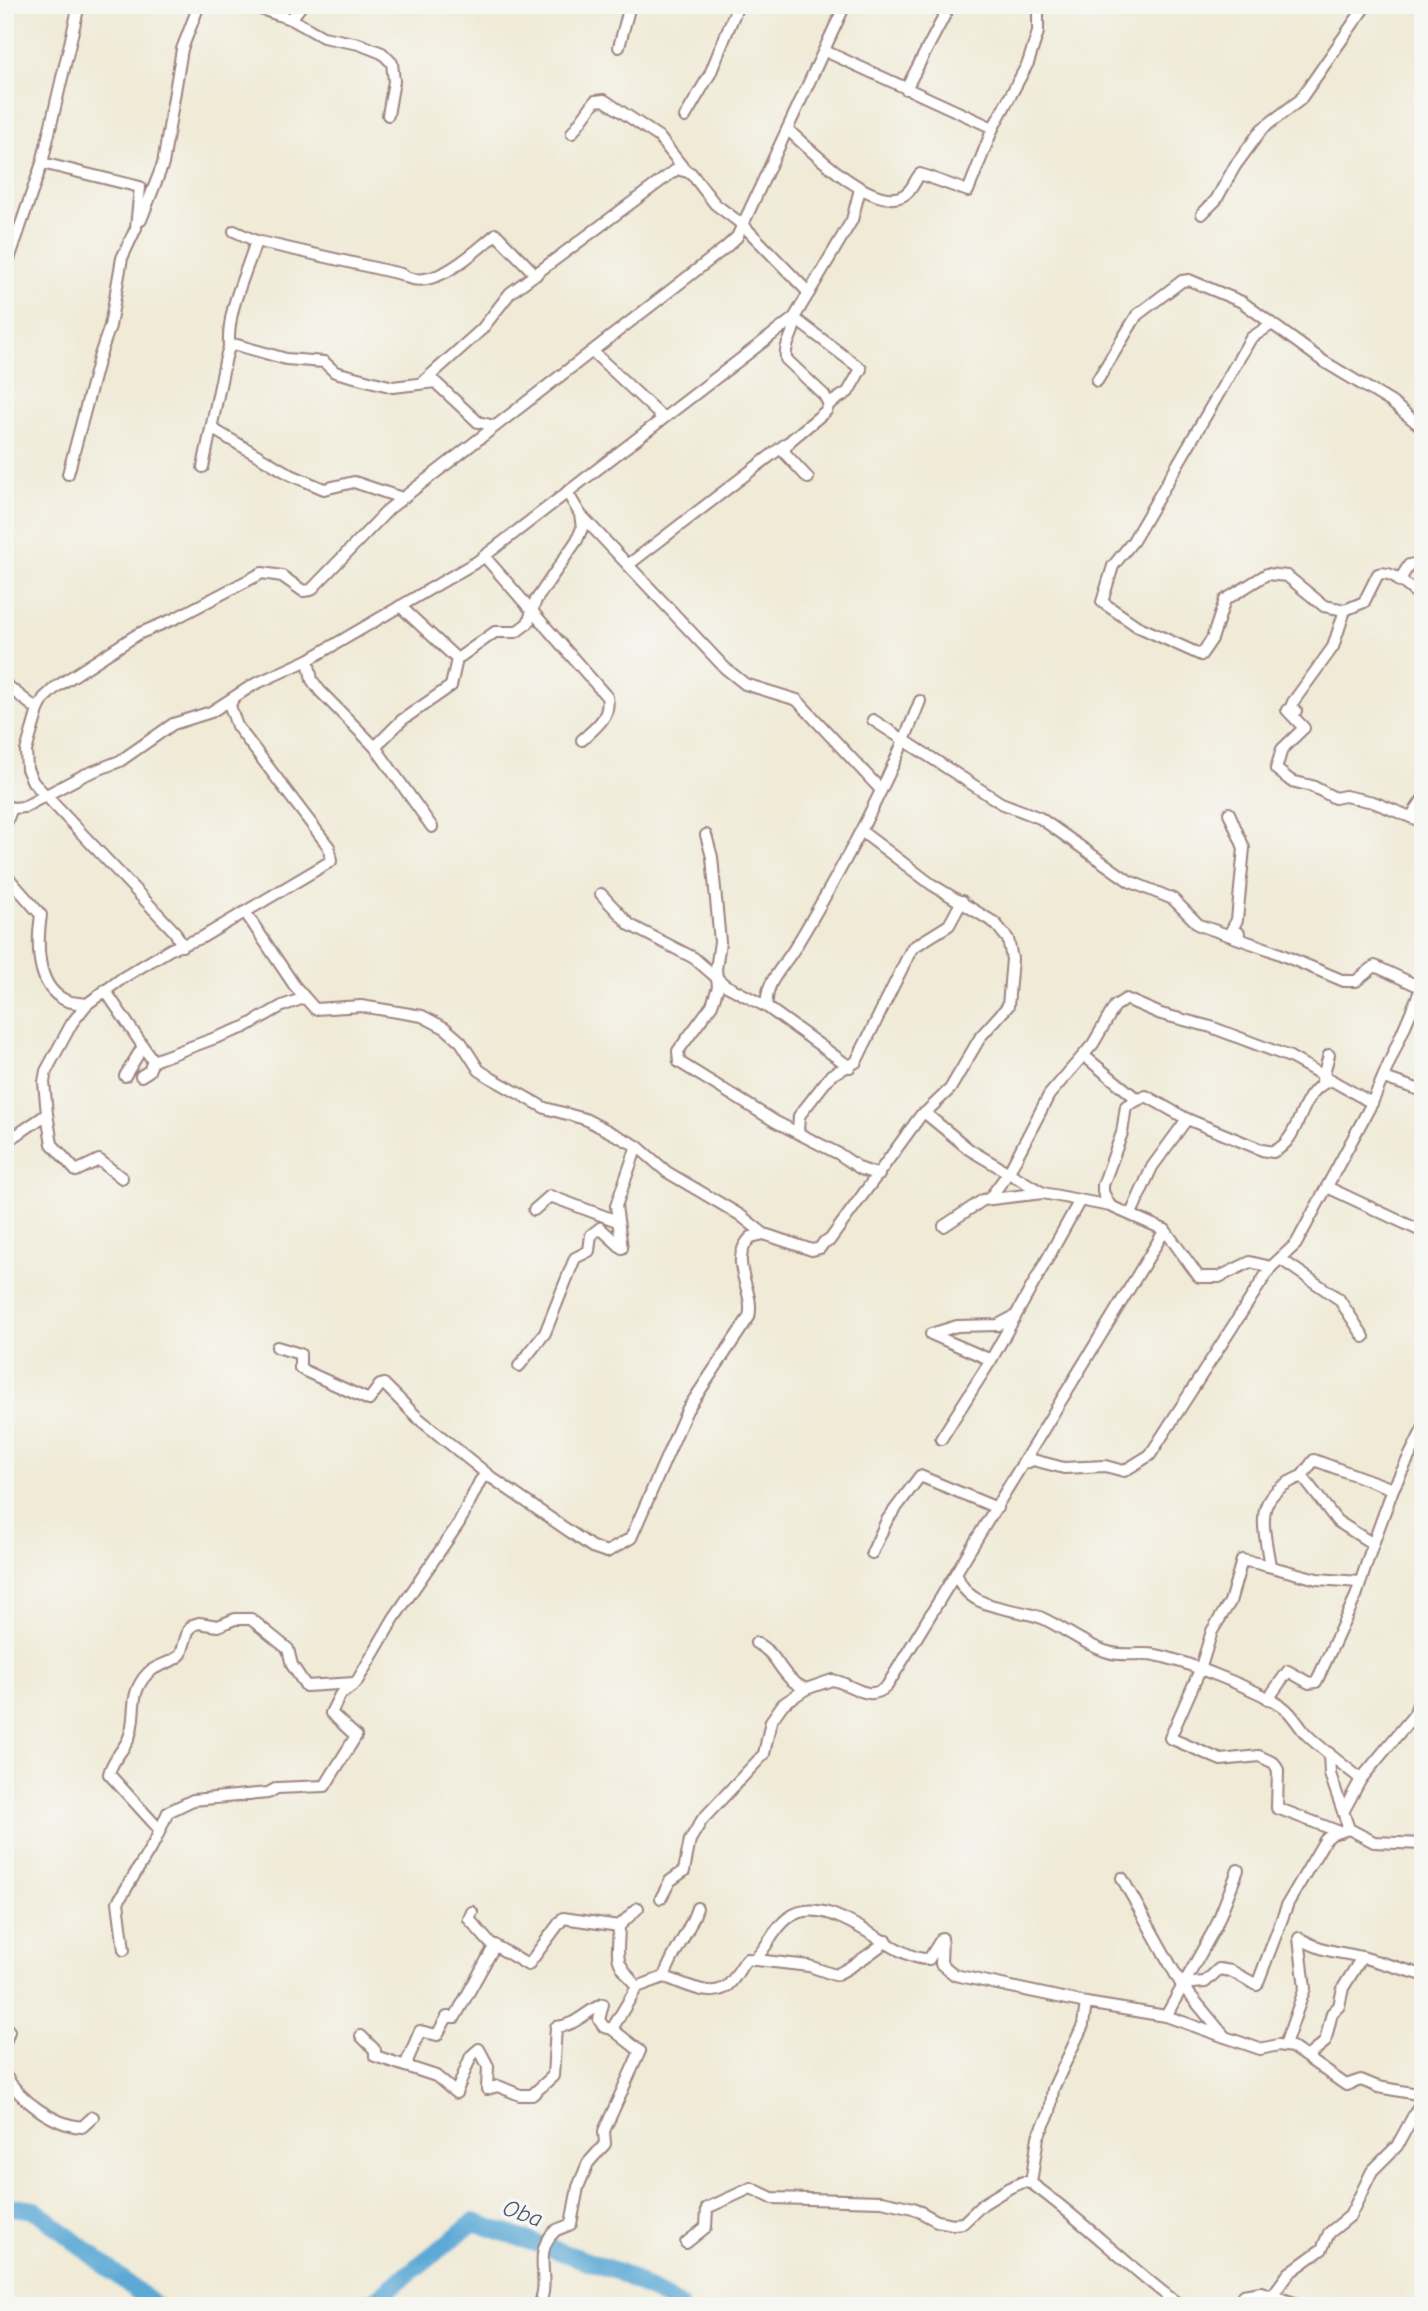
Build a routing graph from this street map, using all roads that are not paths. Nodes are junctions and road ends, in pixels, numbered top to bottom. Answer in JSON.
{"nodes":[{"id":1,"x":79,"y":5,"type":"edge"},
{"id":2,"x":199,"y":5,"type":"edge"},
{"id":3,"x":249,"y":5,"type":"edge"},
{"id":4,"x":302,"y":5,"type":"edge"},
{"id":5,"x":630,"y":5,"type":"edge"},
{"id":6,"x":738,"y":5,"type":"edge"},
{"id":7,"x":845,"y":5,"type":"edge"},
{"id":8,"x":950,"y":5,"type":"edge"},
{"id":9,"x":1038,"y":5,"type":"edge"},
{"id":10,"x":1366,"y":5,"type":"edge"},
{"id":11,"x":291,"y":19,"type":"junction"},
{"id":12,"x":619,"y":47,"type":"dead end"},
{"id":13,"x":825,"y":51,"type":"junction"},
{"id":14,"x":906,"y":89,"type":"junction"},
{"id":15,"x":388,"y":115,"type":"dead end"},
{"id":16,"x":685,"y":117,"type":"dead end"},
{"id":17,"x":993,"y":128,"type":"junction"},
{"id":18,"x":788,"y":130,"type":"junction"},
{"id":19,"x":572,"y":133,"type":"dead end"},
{"id":20,"x":41,"y":163,"type":"junction"},
{"id":21,"x":685,"y":170,"type":"junction"},
{"id":22,"x":860,"y":189,"type":"junction"},
{"id":23,"x":1202,"y":214,"type":"dead end"},
{"id":24,"x":743,"y":225,"type":"junction"},
{"id":25,"x":5,"y":227,"type":"edge"},
{"id":26,"x":19,"y":229,"type":"junction"},
{"id":27,"x":234,"y":231,"type":"dead end"},
{"id":28,"x":256,"y":241,"type":"junction"},
{"id":29,"x":122,"y":258,"type":"junction"},
{"id":30,"x":5,"y":271,"type":"edge"},
{"id":31,"x":536,"y":275,"type":"junction"},
{"id":32,"x":809,"y":293,"type":"junction"},
{"id":33,"x":794,"y":318,"type":"junction"},
{"id":34,"x":1272,"y":324,"type":"junction"},
{"id":35,"x":229,"y":347,"type":"junction"},
{"id":36,"x":593,"y":352,"type":"junction"},
{"id":37,"x":1097,"y":381,"type":"dead end"},
{"id":38,"x":422,"y":383,"type":"junction"},
{"id":39,"x":829,"y":404,"type":"junction"},
{"id":40,"x":662,"y":418,"type":"junction"},
{"id":41,"x":495,"y":426,"type":"junction"},
{"id":42,"x":211,"y":428,"type":"junction"},
{"id":43,"x":1423,"y":428,"type":"edge"},
{"id":44,"x":791,"y":440,"type":"junction"},
{"id":45,"x":203,"y":467,"type":"dead end"},
{"id":46,"x":68,"y":474,"type":"dead end"},
{"id":47,"x":808,"y":478,"type":"dead end"},
{"id":48,"x":567,"y":492,"type":"junction"},
{"id":49,"x":401,"y":498,"type":"junction"},
{"id":50,"x":580,"y":514,"type":"junction"},
{"id":51,"x":484,"y":556,"type":"junction"},
{"id":52,"x":1423,"y":562,"type":"edge"},
{"id":53,"x":628,"y":565,"type":"junction"},
{"id":54,"x":1399,"y":581,"type":"junction"},
{"id":55,"x":1423,"y":597,"type":"edge"},
{"id":56,"x":400,"y":606,"type":"junction"},
{"id":57,"x":1345,"y":610,"type":"junction"},
{"id":58,"x":533,"y":611,"type":"junction"},
{"id":59,"x":457,"y":659,"type":"junction"},
{"id":60,"x":308,"y":660,"type":"junction"},
{"id":61,"x":5,"y":684,"type":"edge"},
{"id":62,"x":233,"y":698,"type":"junction"},
{"id":63,"x":920,"y":701,"type":"dead end"},
{"id":64,"x":38,"y":710,"type":"junction"},
{"id":65,"x":873,"y":720,"type":"dead end"},
{"id":66,"x":582,"y":740,"type":"dead end"},
{"id":67,"x":904,"y":742,"type":"junction"},
{"id":68,"x":375,"y":747,"type":"junction"},
{"id":69,"x":881,"y":790,"type":"junction"},
{"id":70,"x":47,"y":796,"type":"junction"},
{"id":71,"x":1423,"y":799,"type":"edge"},
{"id":72,"x":9,"y":807,"type":"edge"},
{"id":73,"x":1229,"y":813,"type":"dead end"},
{"id":74,"x":1411,"y":817,"type":"junction"},
{"id":75,"x":1423,"y":822,"type":"edge"},
{"id":76,"x":5,"y":826,"type":"edge"},
{"id":77,"x":432,"y":827,"type":"dead end"},
{"id":78,"x":861,"y":831,"type":"junction"},
{"id":79,"x":706,"y":835,"type":"dead end"},
{"id":80,"x":5,"y":874,"type":"edge"},
{"id":81,"x":601,"y":894,"type":"dead end"},
{"id":82,"x":962,"y":901,"type":"junction"},
{"id":83,"x":245,"y":912,"type":"junction"},
{"id":84,"x":182,"y":946,"type":"junction"},
{"id":85,"x":1268,"y":949,"type":"junction"},
{"id":86,"x":716,"y":979,"type":"junction"},
{"id":87,"x":1421,"y":985,"type":"edge"},
{"id":88,"x":105,"y":990,"type":"junction"},
{"id":89,"x":304,"y":998,"type":"junction"},
{"id":90,"x":87,"y":1004,"type":"junction"},
{"id":91,"x":768,"y":1007,"type":"junction"},
{"id":92,"x":142,"y":1048,"type":"junction"},
{"id":93,"x":1329,"y":1055,"type":"dead end"},
{"id":94,"x":1088,"y":1059,"type":"dead end"},
{"id":95,"x":153,"y":1061,"type":"junction"},
{"id":96,"x":850,"y":1067,"type":"junction"},
{"id":97,"x":125,"y":1076,"type":"dead end"},
{"id":98,"x":141,"y":1076,"type":"dead end"},
{"id":99,"x":1384,"y":1078,"type":"junction"},
{"id":100,"x":1325,"y":1079,"type":"junction"},
{"id":101,"x":1423,"y":1091,"type":"edge"},
{"id":102,"x":1137,"y":1098,"type":"junction"},
{"id":103,"x":1372,"y":1103,"type":"junction"},
{"id":104,"x":925,"y":1113,"type":"junction"},
{"id":105,"x":47,"y":1114,"type":"junction"},
{"id":106,"x":1187,"y":1119,"type":"junction"},
{"id":107,"x":798,"y":1131,"type":"junction"},
{"id":108,"x":5,"y":1143,"type":"edge"},
{"id":109,"x":637,"y":1146,"type":"junction"},
{"id":110,"x":1009,"y":1172,"type":"junction"},
{"id":111,"x":879,"y":1175,"type":"junction"},
{"id":112,"x":122,"y":1178,"type":"dead end"},
{"id":113,"x":1326,"y":1187,"type":"junction"},
{"id":114,"x":1043,"y":1193,"type":"junction"},
{"id":115,"x":989,"y":1199,"type":"junction"},
{"id":116,"x":1079,"y":1202,"type":"junction"},
{"id":117,"x":1110,"y":1206,"type":"junction"},
{"id":118,"x":534,"y":1210,"type":"dead end"},
{"id":119,"x":1131,"y":1214,"type":"junction"},
{"id":120,"x":617,"y":1221,"type":"junction"},
{"id":121,"x":944,"y":1226,"type":"dead end"},
{"id":122,"x":1165,"y":1230,"type":"junction"},
{"id":123,"x":1423,"y":1232,"type":"edge"},
{"id":124,"x":764,"y":1234,"type":"junction"},
{"id":125,"x":1282,"y":1260,"type":"junction"},
{"id":126,"x":1271,"y":1267,"type":"junction"},
{"id":127,"x":1015,"y":1316,"type":"junction"},
{"id":128,"x":1364,"y":1337,"type":"dead end"},
{"id":129,"x":277,"y":1348,"type":"dead end"},
{"id":130,"x":991,"y":1360,"type":"junction"},
{"id":131,"x":519,"y":1366,"type":"dead end"},
{"id":132,"x":1423,"y":1429,"type":"edge"},
{"id":133,"x":940,"y":1439,"type":"dead end"},
{"id":134,"x":1024,"y":1464,"type":"junction"},
{"id":135,"x":1302,"y":1476,"type":"junction"},
{"id":136,"x":492,"y":1478,"type":"junction"},
{"id":137,"x":1393,"y":1489,"type":"junction"},
{"id":138,"x":998,"y":1508,"type":"junction"},
{"id":139,"x":1373,"y":1544,"type":"junction"},
{"id":140,"x":872,"y":1553,"type":"dead end"},
{"id":141,"x":1242,"y":1560,"type":"junction"},
{"id":142,"x":957,"y":1575,"type":"junction"},
{"id":143,"x":1360,"y":1582,"type":"junction"},
{"id":144,"x":756,"y":1643,"type":"dead end"},
{"id":145,"x":1200,"y":1670,"type":"junction"},
{"id":146,"x":356,"y":1683,"type":"junction"},
{"id":147,"x":806,"y":1689,"type":"junction"},
{"id":148,"x":1423,"y":1690,"type":"edge"},
{"id":149,"x":1268,"y":1699,"type":"junction"},
{"id":150,"x":1329,"y":1753,"type":"junction"},
{"id":151,"x":1361,"y":1779,"type":"junction"},
{"id":152,"x":1343,"y":1812,"type":"junction"},
{"id":153,"x":159,"y":1829,"type":"junction"},
{"id":154,"x":1345,"y":1830,"type":"junction"},
{"id":155,"x":1423,"y":1844,"type":"edge"},
{"id":156,"x":1238,"y":1870,"type":"dead end"},
{"id":157,"x":1122,"y":1878,"type":"dead end"},
{"id":158,"x":661,"y":1898,"type":"dead end"},
{"id":159,"x":638,"y":1908,"type":"dead end"},
{"id":160,"x":697,"y":1908,"type":"dead end"},
{"id":161,"x":472,"y":1912,"type":"dead end"},
{"id":162,"x":619,"y":1926,"type":"junction"},
{"id":163,"x":887,"y":1941,"type":"junction"},
{"id":164,"x":495,"y":1945,"type":"junction"},
{"id":165,"x":124,"y":1950,"type":"dead end"},
{"id":166,"x":1362,"y":1956,"type":"junction"},
{"id":167,"x":754,"y":1960,"type":"junction"},
{"id":168,"x":1423,"y":1975,"type":"edge"},
{"id":169,"x":664,"y":1976,"type":"junction"},
{"id":170,"x":1181,"y":1984,"type":"junction"},
{"id":171,"x":637,"y":1987,"type":"junction"},
{"id":172,"x":1086,"y":2003,"type":"junction"},
{"id":173,"x":1166,"y":2016,"type":"junction"},
{"id":174,"x":5,"y":2026,"type":"edge"},
{"id":175,"x":612,"y":2029,"type":"junction"},
{"id":176,"x":361,"y":2036,"type":"dead end"},
{"id":177,"x":1225,"y":2037,"type":"junction"},
{"id":178,"x":5,"y":2043,"type":"edge"},
{"id":179,"x":1285,"y":2045,"type":"junction"},
{"id":180,"x":1308,"y":2056,"type":"junction"},
{"id":181,"x":405,"y":2066,"type":"junction"},
{"id":182,"x":5,"y":2075,"type":"edge"},
{"id":183,"x":1423,"y":2097,"type":"edge"},
{"id":184,"x":93,"y":2117,"type":"dead end"},
{"id":185,"x":1031,"y":2183,"type":"junction"},
{"id":186,"x":686,"y":2243,"type":"dead end"},
{"id":187,"x":1272,"y":2296,"type":"junction"},
{"id":188,"x":538,"y":2306,"type":"edge"},
{"id":189,"x":1181,"y":2306,"type":"edge"},
{"id":190,"x":1235,"y":2306,"type":"edge"},
{"id":191,"x":1304,"y":2306,"type":"edge"}],
"edges":[{"from":1,"to":20,"type":"street"},
{"from":2,"to":29,"type":"street"},
{"from":3,"to":11,"type":"street"},
{"from":4,"to":11,"type":"street"},
{"from":5,"to":12,"type":"street"},
{"from":6,"to":16,"type":"street"},
{"from":7,"to":13,"type":"street"},
{"from":8,"to":14,"type":"street"},
{"from":9,"to":17,"type":"street"},
{"from":10,"to":23,"type":"street"},
{"from":11,"to":15,"type":"street"},
{"from":13,"to":14,"type":"street"},
{"from":13,"to":18,"type":"street"},
{"from":14,"to":17,"type":"street"},
{"from":17,"to":22,"type":"street"},
{"from":18,"to":22,"type":"street"},
{"from":18,"to":24,"type":"street"},
{"from":19,"to":21,"type":"street"},
{"from":20,"to":26,"type":"street"},
{"from":20,"to":29,"type":"street"},
{"from":21,"to":24,"type":"street"},
{"from":21,"to":31,"type":"street"},
{"from":22,"to":32,"type":"street"},
{"from":24,"to":32,"type":"street"},
{"from":24,"to":36,"type":"street"},
{"from":25,"to":26,"type":"street"},
{"from":26,"to":30,"type":"street"},
{"from":27,"to":28,"type":"street"},
{"from":28,"to":31,"type":"street"},
{"from":28,"to":35,"type":"street"},
{"from":29,"to":46,"type":"street"},
{"from":31,"to":38,"type":"street"},
{"from":32,"to":33,"type":"street"},
{"from":33,"to":39,"type":"street"},
{"from":33,"to":39,"type":"street"},
{"from":33,"to":40,"type":"street"},
{"from":34,"to":37,"type":"street"},
{"from":34,"to":43,"type":"street"},
{"from":34,"to":57,"type":"street"},
{"from":35,"to":38,"type":"street"},
{"from":35,"to":42,"type":"street"},
{"from":36,"to":40,"type":"street"},
{"from":36,"to":41,"type":"street"},
{"from":38,"to":41,"type":"street"},
{"from":39,"to":44,"type":"street"},
{"from":40,"to":48,"type":"street"},
{"from":41,"to":49,"type":"street"},
{"from":42,"to":45,"type":"street"},
{"from":42,"to":49,"type":"street"},
{"from":44,"to":47,"type":"street"},
{"from":44,"to":53,"type":"street"},
{"from":48,"to":50,"type":"street"},
{"from":48,"to":51,"type":"street"},
{"from":49,"to":64,"type":"street"},
{"from":50,"to":53,"type":"street"},
{"from":50,"to":58,"type":"street"},
{"from":51,"to":56,"type":"street"},
{"from":51,"to":58,"type":"street"},
{"from":52,"to":54,"type":"street"},
{"from":53,"to":69,"type":"street"},
{"from":54,"to":55,"type":"street"},
{"from":54,"to":57,"type":"street"},
{"from":56,"to":59,"type":"street"},
{"from":56,"to":60,"type":"street"},
{"from":57,"to":74,"type":"street"},
{"from":58,"to":59,"type":"street"},
{"from":58,"to":66,"type":"street"},
{"from":59,"to":68,"type":"street"},
{"from":60,"to":62,"type":"street"},
{"from":60,"to":68,"type":"street"},
{"from":61,"to":64,"type":"street"},
{"from":62,"to":70,"type":"street"},
{"from":62,"to":83,"type":"street"},
{"from":63,"to":67,"type":"street"},
{"from":64,"to":70,"type":"street"},
{"from":65,"to":67,"type":"street"},
{"from":67,"to":69,"type":"street"},
{"from":67,"to":85,"type":"street"},
{"from":68,"to":77,"type":"street"},
{"from":69,"to":78,"type":"street"},
{"from":70,"to":72,"type":"street"},
{"from":70,"to":84,"type":"street"},
{"from":71,"to":74,"type":"street"},
{"from":72,"to":76,"type":"street"},
{"from":73,"to":85,"type":"street"},
{"from":74,"to":75,"type":"street"},
{"from":78,"to":82,"type":"street"},
{"from":78,"to":91,"type":"street"},
{"from":79,"to":86,"type":"street"},
{"from":80,"to":90,"type":"street"},
{"from":81,"to":86,"type":"street"},
{"from":82,"to":96,"type":"street"},
{"from":82,"to":104,"type":"street"},
{"from":83,"to":84,"type":"street"},
{"from":83,"to":89,"type":"street"},
{"from":84,"to":88,"type":"street"},
{"from":85,"to":87,"type":"street"},
{"from":86,"to":91,"type":"street"},
{"from":86,"to":107,"type":"street"},
{"from":87,"to":99,"type":"street"},
{"from":88,"to":90,"type":"street"},
{"from":88,"to":92,"type":"street"},
{"from":89,"to":95,"type":"street"},
{"from":89,"to":109,"type":"street"},
{"from":90,"to":105,"type":"street"},
{"from":91,"to":96,"type":"street"},
{"from":92,"to":95,"type":"street"},
{"from":92,"to":97,"type":"street"},
{"from":93,"to":100,"type":"street"},
{"from":94,"to":102,"type":"street"},
{"from":95,"to":98,"type":"street"},
{"from":96,"to":107,"type":"street"},
{"from":99,"to":101,"type":"street"},
{"from":99,"to":103,"type":"street"},
{"from":100,"to":103,"type":"street"},
{"from":100,"to":106,"type":"street"},
{"from":100,"to":110,"type":"street"},
{"from":102,"to":106,"type":"street"},
{"from":102,"to":117,"type":"street"},
{"from":103,"to":113,"type":"street"},
{"from":104,"to":110,"type":"street"},
{"from":104,"to":111,"type":"street"},
{"from":105,"to":108,"type":"street"},
{"from":105,"to":112,"type":"street"},
{"from":106,"to":119,"type":"street"},
{"from":107,"to":111,"type":"street"},
{"from":109,"to":120,"type":"street"},
{"from":109,"to":124,"type":"street"},
{"from":110,"to":114,"type":"street"},
{"from":110,"to":115,"type":"street"},
{"from":111,"to":124,"type":"street"},
{"from":113,"to":123,"type":"street"},
{"from":113,"to":125,"type":"street"},
{"from":114,"to":115,"type":"street"},
{"from":114,"to":116,"type":"street"},
{"from":115,"to":121,"type":"street"},
{"from":116,"to":117,"type":"street"},
{"from":116,"to":127,"type":"street"},
{"from":117,"to":119,"type":"street"},
{"from":118,"to":120,"type":"street"},
{"from":119,"to":122,"type":"street"},
{"from":120,"to":131,"type":"street"},
{"from":122,"to":126,"type":"street"},
{"from":122,"to":134,"type":"street"},
{"from":124,"to":136,"type":"street"},
{"from":125,"to":126,"type":"street"},
{"from":125,"to":128,"type":"street"},
{"from":126,"to":134,"type":"street"},
{"from":127,"to":130,"type":"street"},
{"from":127,"to":130,"type":"street"},
{"from":129,"to":136,"type":"street"},
{"from":130,"to":133,"type":"street"},
{"from":132,"to":137,"type":"street"},
{"from":134,"to":138,"type":"street"},
{"from":135,"to":137,"type":"street"},
{"from":135,"to":139,"type":"street"},
{"from":135,"to":141,"type":"street"},
{"from":136,"to":146,"type":"street"},
{"from":137,"to":139,"type":"street"},
{"from":138,"to":140,"type":"street"},
{"from":138,"to":142,"type":"street"},
{"from":139,"to":143,"type":"street"},
{"from":141,"to":143,"type":"street"},
{"from":141,"to":145,"type":"street"},
{"from":142,"to":145,"type":"street"},
{"from":142,"to":147,"type":"street"},
{"from":143,"to":149,"type":"street"},
{"from":144,"to":147,"type":"street"},
{"from":145,"to":149,"type":"street"},
{"from":145,"to":154,"type":"street"},
{"from":146,"to":153,"type":"street"},
{"from":146,"to":153,"type":"street"},
{"from":147,"to":158,"type":"street"},
{"from":148,"to":151,"type":"street"},
{"from":149,"to":150,"type":"street"},
{"from":150,"to":151,"type":"street"},
{"from":150,"to":152,"type":"street"},
{"from":151,"to":152,"type":"street"},
{"from":152,"to":154,"type":"street"},
{"from":153,"to":165,"type":"street"},
{"from":154,"to":155,"type":"street"},
{"from":154,"to":170,"type":"street"},
{"from":156,"to":170,"type":"street"},
{"from":157,"to":170,"type":"street"},
{"from":159,"to":162,"type":"street"},
{"from":160,"to":169,"type":"street"},
{"from":161,"to":164,"type":"street"},
{"from":162,"to":164,"type":"street"},
{"from":162,"to":171,"type":"street"},
{"from":163,"to":167,"type":"street"},
{"from":163,"to":167,"type":"street"},
{"from":163,"to":172,"type":"street"},
{"from":164,"to":181,"type":"street"},
{"from":166,"to":168,"type":"street"},
{"from":166,"to":179,"type":"street"},
{"from":166,"to":180,"type":"street"},
{"from":167,"to":169,"type":"street"},
{"from":169,"to":171,"type":"street"},
{"from":170,"to":173,"type":"street"},
{"from":170,"to":177,"type":"street"},
{"from":171,"to":175,"type":"street"},
{"from":172,"to":173,"type":"street"},
{"from":172,"to":185,"type":"street"},
{"from":173,"to":177,"type":"street"},
{"from":174,"to":178,"type":"street"},
{"from":175,"to":181,"type":"street"},
{"from":175,"to":188,"type":"street"},
{"from":176,"to":181,"type":"street"},
{"from":177,"to":179,"type":"street"},
{"from":179,"to":180,"type":"street"},
{"from":180,"to":183,"type":"street"},
{"from":182,"to":184,"type":"street"},
{"from":183,"to":187,"type":"street"},
{"from":185,"to":186,"type":"street"},
{"from":185,"to":189,"type":"street"},
{"from":187,"to":190,"type":"street"},
{"from":187,"to":191,"type":"street"}]}
